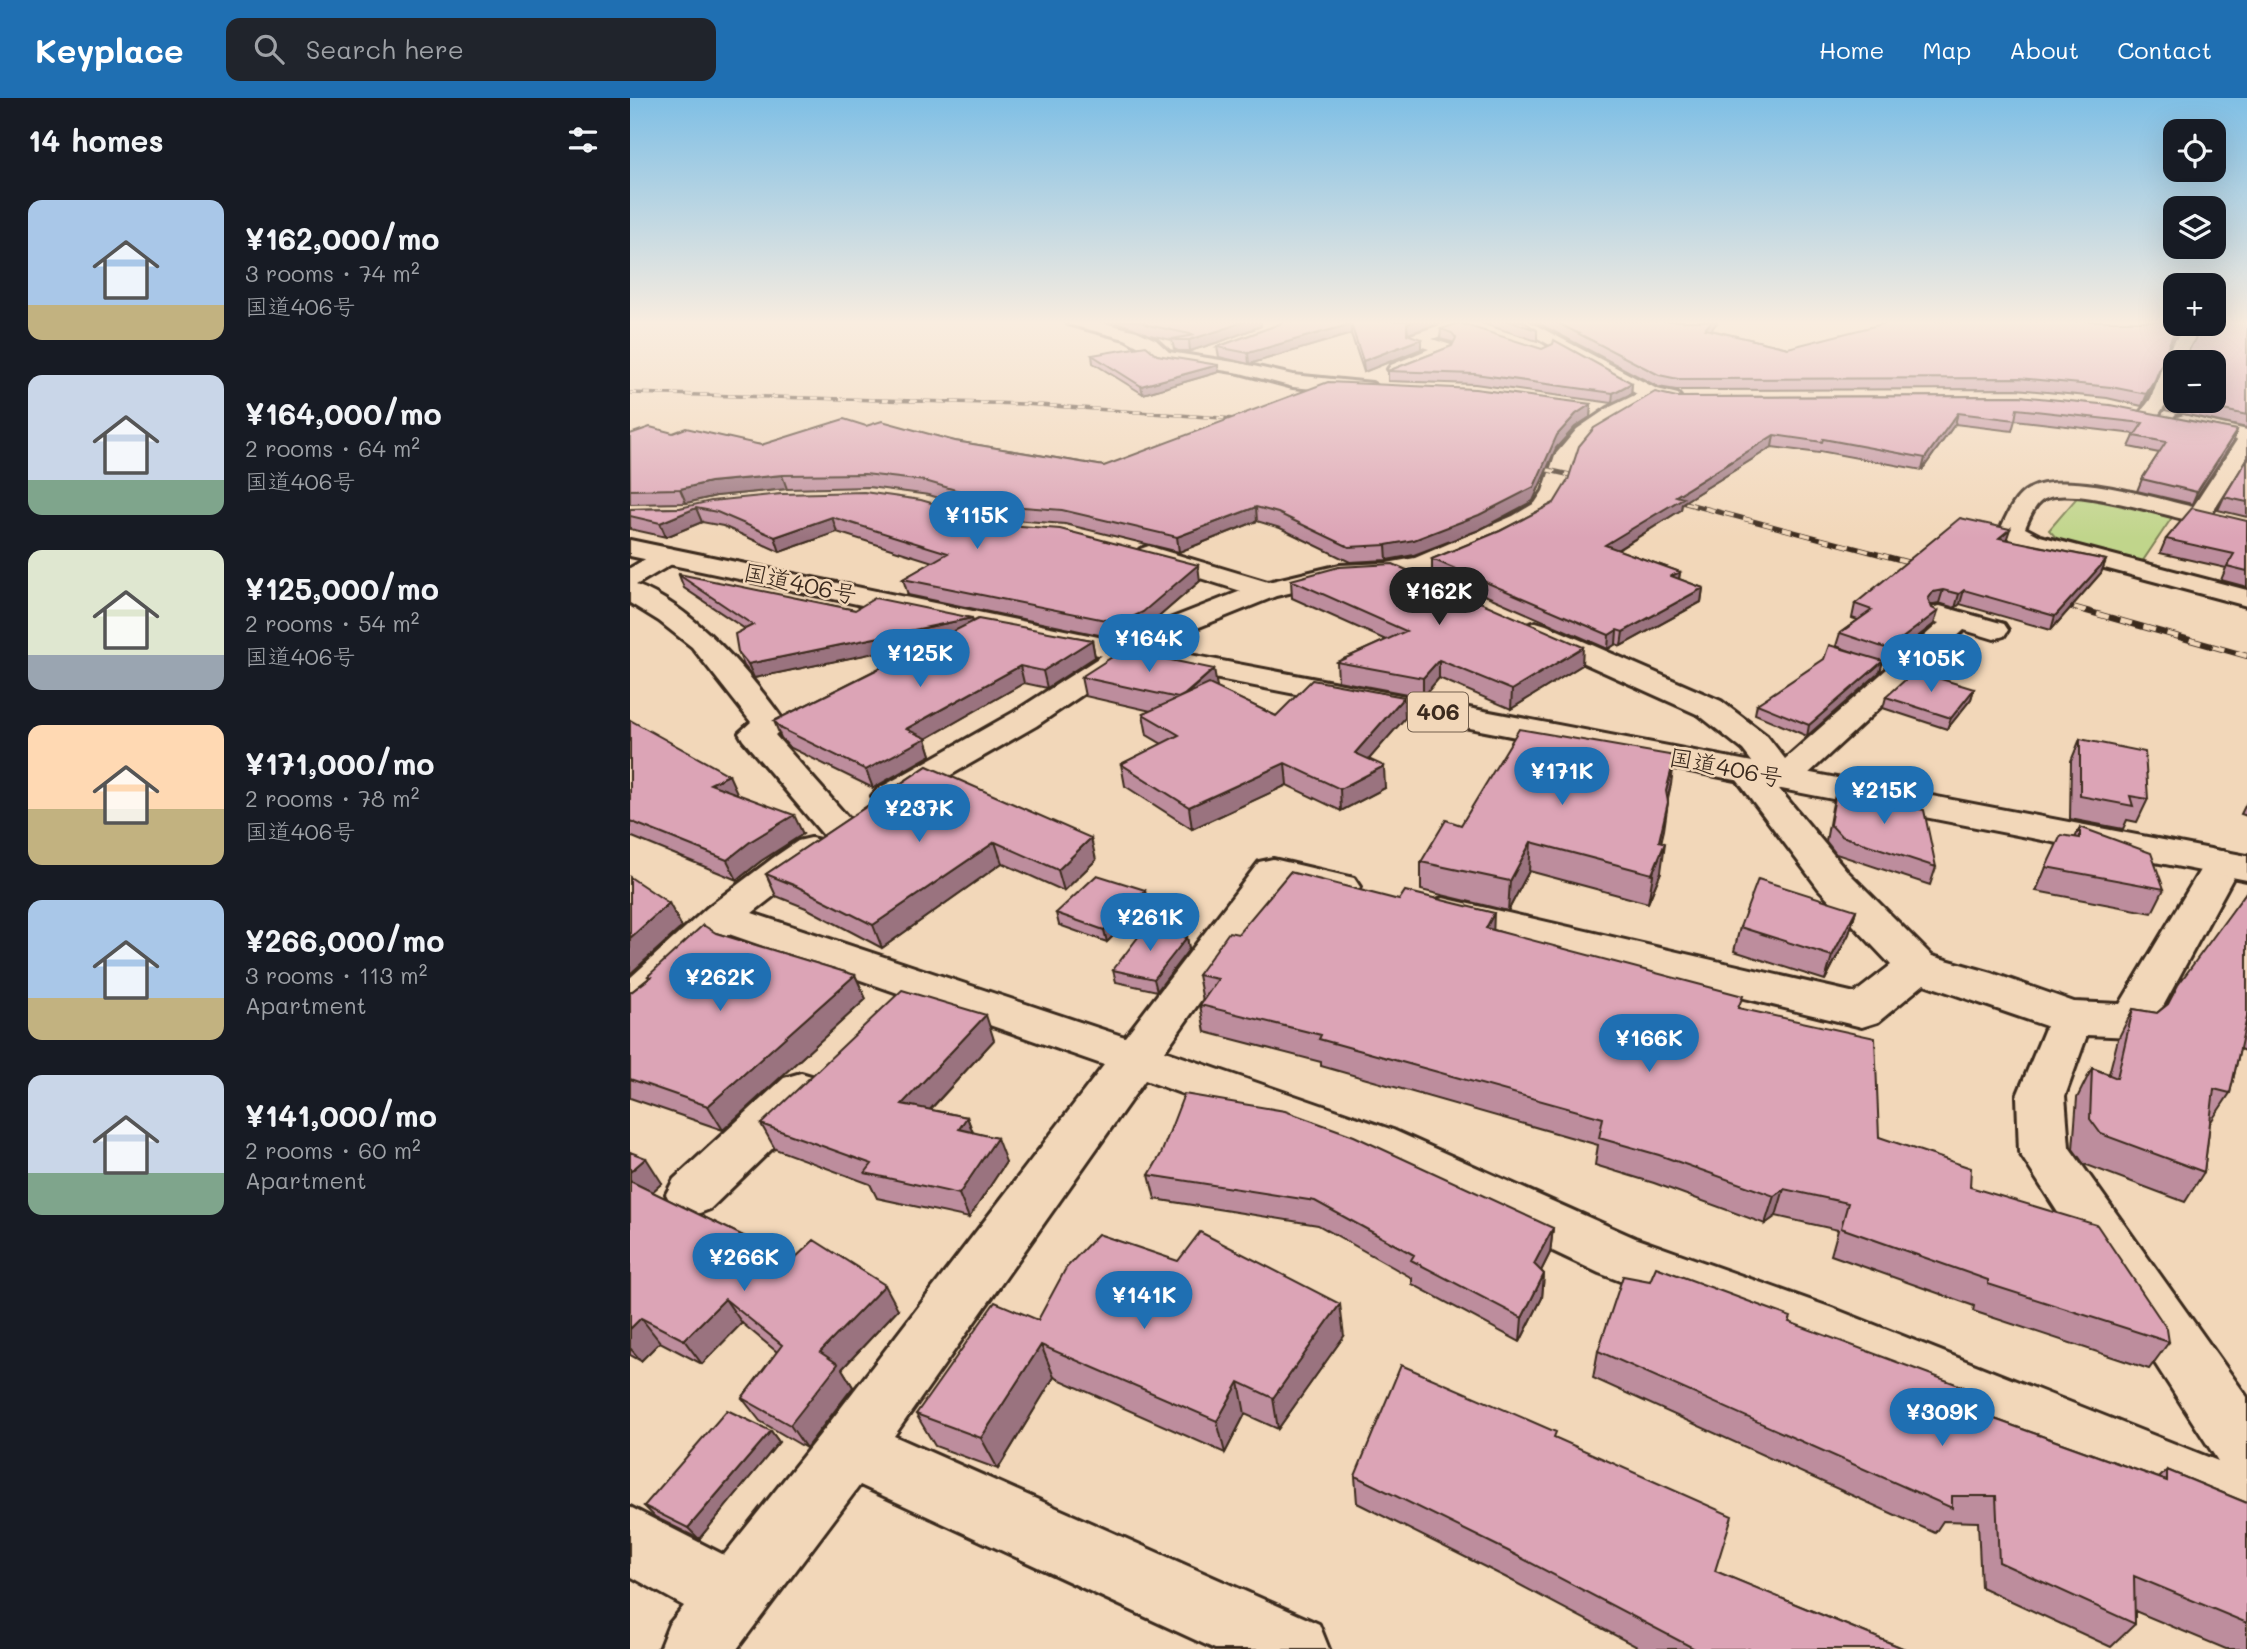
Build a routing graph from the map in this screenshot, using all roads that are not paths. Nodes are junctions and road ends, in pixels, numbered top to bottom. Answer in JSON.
{"nodes":[{"id":1,"x":2162,"y":393,"type":"edge"},
{"id":2,"x":1651,"y":394,"type":"joint"},
{"id":3,"x":1688,"y":399,"type":"edge"},
{"id":4,"x":2128,"y":411,"type":"edge"},
{"id":5,"x":2149,"y":414,"type":"junction"},
{"id":6,"x":2247,"y":436,"type":"edge"},
{"id":7,"x":2247,"y":441,"type":"edge"},
{"id":8,"x":630,"y":548,"type":"edge"},
{"id":9,"x":1125,"y":548,"type":"edge"},
{"id":10,"x":668,"y":556,"type":"junction"},
{"id":11,"x":1397,"y":569,"type":"junction"},
{"id":12,"x":630,"y":579,"type":"edge"},
{"id":13,"x":1435,"y":586,"type":"edge"},
{"id":14,"x":1267,"y":590,"type":"junction"},
{"id":15,"x":630,"y":592,"type":"edge"},
{"id":16,"x":2247,"y":598,"type":"edge"},
{"id":17,"x":1510,"y":619,"type":"edge"},
{"id":18,"x":1994,"y":630,"type":"dead end"},
{"id":19,"x":1127,"y":652,"type":"junction"},
{"id":20,"x":1766,"y":776,"type":"junction"},
{"id":21,"x":839,"y":830,"type":"junction"},
{"id":22,"x":2235,"y":866,"type":"edge"},
{"id":23,"x":721,"y":917,"type":"junction"},
{"id":24,"x":1917,"y":967,"type":"junction"},
{"id":25,"x":630,"y":1003,"type":"edge"},
{"id":26,"x":2071,"y":1018,"type":"junction"},
{"id":27,"x":1135,"y":1058,"type":"junction"},
{"id":28,"x":834,"y":1060,"type":"edge"},
{"id":29,"x":692,"y":1194,"type":"dead end"},
{"id":30,"x":849,"y":1448,"type":"junction"},
{"id":31,"x":2247,"y":1449,"type":"edge"},
{"id":32,"x":2247,"y":1504,"type":"edge"},
{"id":33,"x":630,"y":1541,"type":"edge"},
{"id":34,"x":734,"y":1597,"type":"junction"},
{"id":35,"x":694,"y":1649,"type":"edge"},
{"id":36,"x":1294,"y":1649,"type":"edge"}],
"edges":[{"from":1,"to":5,"type":"main road"},
{"from":2,"to":3,"type":"main road"},
{"from":2,"to":11,"type":"main road"},
{"from":4,"to":5,"type":"main road"},
{"from":5,"to":6,"type":"main road"},
{"from":7,"to":16,"type":"main road"},
{"from":8,"to":10,"type":"main road","name":"国道406号","number":"406"},
{"from":9,"to":14,"type":"main road"},
{"from":10,"to":12,"type":"main road"},
{"from":10,"to":19,"type":"main road","name":"国道406号","number":"406"},
{"from":11,"to":13,"type":"main road"},
{"from":11,"to":14,"type":"main road"},
{"from":14,"to":19,"type":"main road"},
{"from":15,"to":21,"type":"main road"},
{"from":17,"to":20,"type":"main road"},
{"from":18,"to":20,"type":"main road"},
{"from":19,"to":20,"type":"main road","name":"国道406号","number":"406"},
{"from":19,"to":21,"type":"main road"},
{"from":20,"to":22,"type":"main road","name":"国道406号","number":"406"},
{"from":20,"to":24,"type":"main road"},
{"from":21,"to":23,"type":"main road"},
{"from":22,"to":26,"type":"main road"},
{"from":23,"to":25,"type":"main road"},
{"from":23,"to":27,"type":"main road"},
{"from":24,"to":26,"type":"main road"},
{"from":24,"to":27,"type":"main road"},
{"from":26,"to":31,"type":"main road"},
{"from":27,"to":30,"type":"main road"},
{"from":27,"to":32,"type":"main road"},
{"from":28,"to":29,"type":"main road"},
{"from":30,"to":34,"type":"main road"},
{"from":30,"to":36,"type":"main road"},
{"from":33,"to":34,"type":"main road"},
{"from":34,"to":35,"type":"main road"}]}
